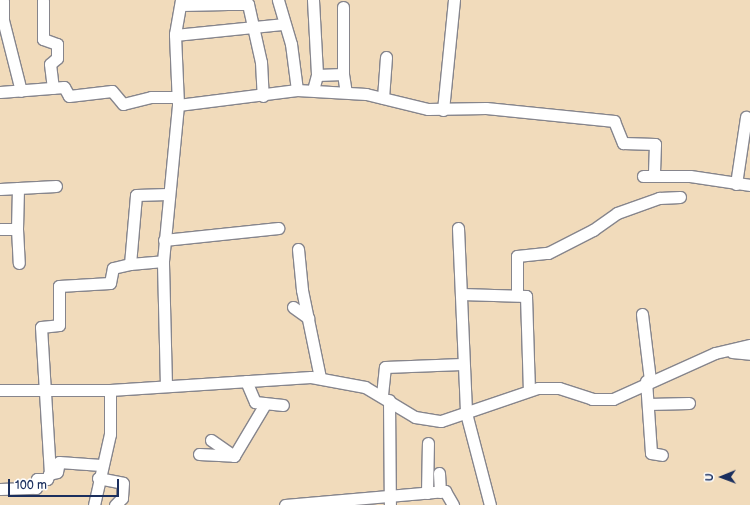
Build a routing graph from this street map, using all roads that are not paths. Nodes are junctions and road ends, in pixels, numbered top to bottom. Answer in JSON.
{"nodes":[{"id":1,"x":3,"y":0,"type":"edge"},
{"id":2,"x":43,"y":0,"type":"edge"},
{"id":3,"x":278,"y":0,"type":"edge"},
{"id":4,"x":313,"y":0,"type":"edge"},
{"id":5,"x":454,"y":0,"type":"edge"},
{"id":6,"x":228,"y":2,"type":"edge"},
{"id":7,"x":181,"y":3,"type":"edge"},
{"id":8,"x":342,"y":7,"type":"dead end"},
{"id":9,"x":284,"y":24,"type":"junction"},
{"id":10,"x":252,"y":28,"type":"junction"},
{"id":11,"x":175,"y":35,"type":"junction"},
{"id":12,"x":386,"y":57,"type":"dead end"},
{"id":13,"x":343,"y":74,"type":"junction"},
{"id":14,"x":317,"y":75,"type":"junction"},
{"id":15,"x":53,"y":88,"type":"junction"},
{"id":16,"x":297,"y":90,"type":"junction"},
{"id":17,"x":313,"y":90,"type":"junction"},
{"id":18,"x":21,"y":91,"type":"junction"},
{"id":19,"x":0,"y":92,"type":"edge"},
{"id":20,"x":346,"y":92,"type":"junction"},
{"id":21,"x":264,"y":96,"type":"junction"},
{"id":22,"x":382,"y":98,"type":"junction"},
{"id":23,"x":178,"y":101,"type":"junction"},
{"id":24,"x":443,"y":110,"type":"junction"},
{"id":25,"x":746,"y":117,"type":"dead end"},
{"id":26,"x":736,"y":184,"type":"junction"},
{"id":27,"x":750,"y":185,"type":"edge"},
{"id":28,"x":56,"y":186,"type":"dead end"},
{"id":29,"x":18,"y":188,"type":"junction"},
{"id":30,"x":0,"y":189,"type":"edge"},
{"id":31,"x":168,"y":194,"type":"junction"},
{"id":32,"x":680,"y":197,"type":"dead end"},
{"id":33,"x":278,"y":228,"type":"dead end"},
{"id":34,"x":458,"y":228,"type":"dead end"},
{"id":35,"x":0,"y":229,"type":"edge"},
{"id":36,"x":18,"y":229,"type":"junction"},
{"id":37,"x":164,"y":240,"type":"junction"},
{"id":38,"x":298,"y":249,"type":"dead end"},
{"id":39,"x":163,"y":261,"type":"junction"},
{"id":40,"x":19,"y":264,"type":"dead end"},
{"id":41,"x":130,"y":264,"type":"junction"},
{"id":42,"x":516,"y":293,"type":"junction"},
{"id":43,"x":461,"y":294,"type":"junction"},
{"id":44,"x":293,"y":307,"type":"dead end"},
{"id":45,"x":642,"y":314,"type":"dead end"},
{"id":46,"x":308,"y":318,"type":"junction"},
{"id":47,"x":750,"y":345,"type":"edge"},
{"id":48,"x":722,"y":351,"type":"junction"},
{"id":49,"x":750,"y":354,"type":"edge"},
{"id":50,"x":462,"y":364,"type":"junction"},
{"id":51,"x":320,"y":378,"type":"junction"},
{"id":52,"x":246,"y":381,"type":"junction"},
{"id":53,"x":166,"y":386,"type":"junction"},
{"id":54,"x":46,"y":389,"type":"junction"},
{"id":55,"x":0,"y":390,"type":"edge"},
{"id":56,"x":110,"y":390,"type":"junction"},
{"id":57,"x":529,"y":390,"type":"junction"},
{"id":58,"x":648,"y":392,"type":"junction"},
{"id":59,"x":385,"y":397,"type":"junction"},
{"id":60,"x":265,"y":404,"type":"junction"},
{"id":61,"x":689,"y":404,"type":"dead end"},
{"id":62,"x":283,"y":405,"type":"dead end"},
{"id":63,"x":471,"y":420,"type":"junction"},
{"id":64,"x":212,"y":440,"type":"dead end"},
{"id":65,"x":428,"y":442,"type":"dead end"},
{"id":66,"x":199,"y":454,"type":"dead end"},
{"id":67,"x":662,"y":455,"type":"dead end"},
{"id":68,"x":234,"y":456,"type":"junction"},
{"id":69,"x":101,"y":465,"type":"junction"},
{"id":70,"x":439,"y":473,"type":"dead end"},
{"id":71,"x":50,"y":474,"type":"junction"},
{"id":72,"x":98,"y":478,"type":"junction"},
{"id":73,"x":0,"y":488,"type":"edge"},
{"id":74,"x":440,"y":492,"type":"junction"},
{"id":75,"x":427,"y":493,"type":"junction"},
{"id":76,"x":390,"y":501,"type":"edge"},
{"id":77,"x":94,"y":505,"type":"edge"},
{"id":78,"x":115,"y":505,"type":"edge"},
{"id":79,"x":285,"y":505,"type":"edge"},
{"id":80,"x":452,"y":505,"type":"edge"},
{"id":81,"x":490,"y":505,"type":"edge"}],
"edges":[{"from":1,"to":18,"type":"street"},
{"from":2,"to":15,"type":"street"},
{"from":3,"to":9,"type":"street"},
{"from":4,"to":14,"type":"street"},
{"from":5,"to":24,"type":"street"},
{"from":6,"to":7,"type":"street"},
{"from":6,"to":10,"type":"street"},
{"from":7,"to":11,"type":"street"},
{"from":8,"to":13,"type":"street"},
{"from":9,"to":10,"type":"street"},
{"from":9,"to":16,"type":"street"},
{"from":10,"to":11,"type":"street"},
{"from":10,"to":21,"type":"street"},
{"from":11,"to":23,"type":"street"},
{"from":12,"to":22,"type":"street"},
{"from":13,"to":14,"type":"street"},
{"from":13,"to":20,"type":"street"},
{"from":14,"to":17,"type":"street"},
{"from":15,"to":18,"type":"street"},
{"from":15,"to":23,"type":"street"},
{"from":16,"to":17,"type":"street"},
{"from":16,"to":21,"type":"street"},
{"from":17,"to":20,"type":"street"},
{"from":18,"to":19,"type":"street"},
{"from":20,"to":22,"type":"street"},
{"from":21,"to":23,"type":"street"},
{"from":22,"to":24,"type":"street"},
{"from":23,"to":31,"type":"street"},
{"from":24,"to":26,"type":"street"},
{"from":25,"to":26,"type":"street"},
{"from":26,"to":27,"type":"street"},
{"from":28,"to":29,"type":"street"},
{"from":29,"to":30,"type":"street"},
{"from":29,"to":36,"type":"street"},
{"from":31,"to":37,"type":"street"},
{"from":31,"to":41,"type":"street"},
{"from":32,"to":42,"type":"street"},
{"from":33,"to":37,"type":"street"},
{"from":34,"to":43,"type":"street"},
{"from":35,"to":36,"type":"street"},
{"from":36,"to":40,"type":"street"},
{"from":37,"to":39,"type":"street"},
{"from":38,"to":46,"type":"street"},
{"from":39,"to":41,"type":"street"},
{"from":39,"to":53,"type":"street"},
{"from":41,"to":54,"type":"street"},
{"from":42,"to":43,"type":"street"},
{"from":42,"to":57,"type":"street"},
{"from":43,"to":50,"type":"street"},
{"from":44,"to":46,"type":"street"},
{"from":45,"to":58,"type":"street"},
{"from":46,"to":51,"type":"street"},
{"from":47,"to":48,"type":"street"},
{"from":48,"to":49,"type":"street"},
{"from":48,"to":58,"type":"street"},
{"from":50,"to":59,"type":"street"},
{"from":50,"to":63,"type":"street"},
{"from":51,"to":52,"type":"street"},
{"from":51,"to":59,"type":"street"},
{"from":52,"to":53,"type":"street"},
{"from":52,"to":60,"type":"street"},
{"from":53,"to":56,"type":"street"},
{"from":54,"to":55,"type":"street"},
{"from":54,"to":56,"type":"street"},
{"from":54,"to":71,"type":"street"},
{"from":56,"to":69,"type":"street"},
{"from":57,"to":58,"type":"street"},
{"from":57,"to":63,"type":"street"},
{"from":58,"to":61,"type":"street"},
{"from":58,"to":67,"type":"street"},
{"from":59,"to":63,"type":"street"},
{"from":59,"to":76,"type":"street"},
{"from":60,"to":62,"type":"street"},
{"from":60,"to":68,"type":"street"},
{"from":63,"to":81,"type":"street"},
{"from":64,"to":68,"type":"street"},
{"from":65,"to":75,"type":"street"},
{"from":66,"to":68,"type":"street"},
{"from":69,"to":71,"type":"street"},
{"from":69,"to":72,"type":"street"},
{"from":70,"to":74,"type":"street"},
{"from":71,"to":73,"type":"street"},
{"from":72,"to":77,"type":"street"},
{"from":72,"to":78,"type":"street"},
{"from":74,"to":75,"type":"street"},
{"from":74,"to":80,"type":"street"},
{"from":75,"to":76,"type":"street"},
{"from":76,"to":79,"type":"street"}]}
